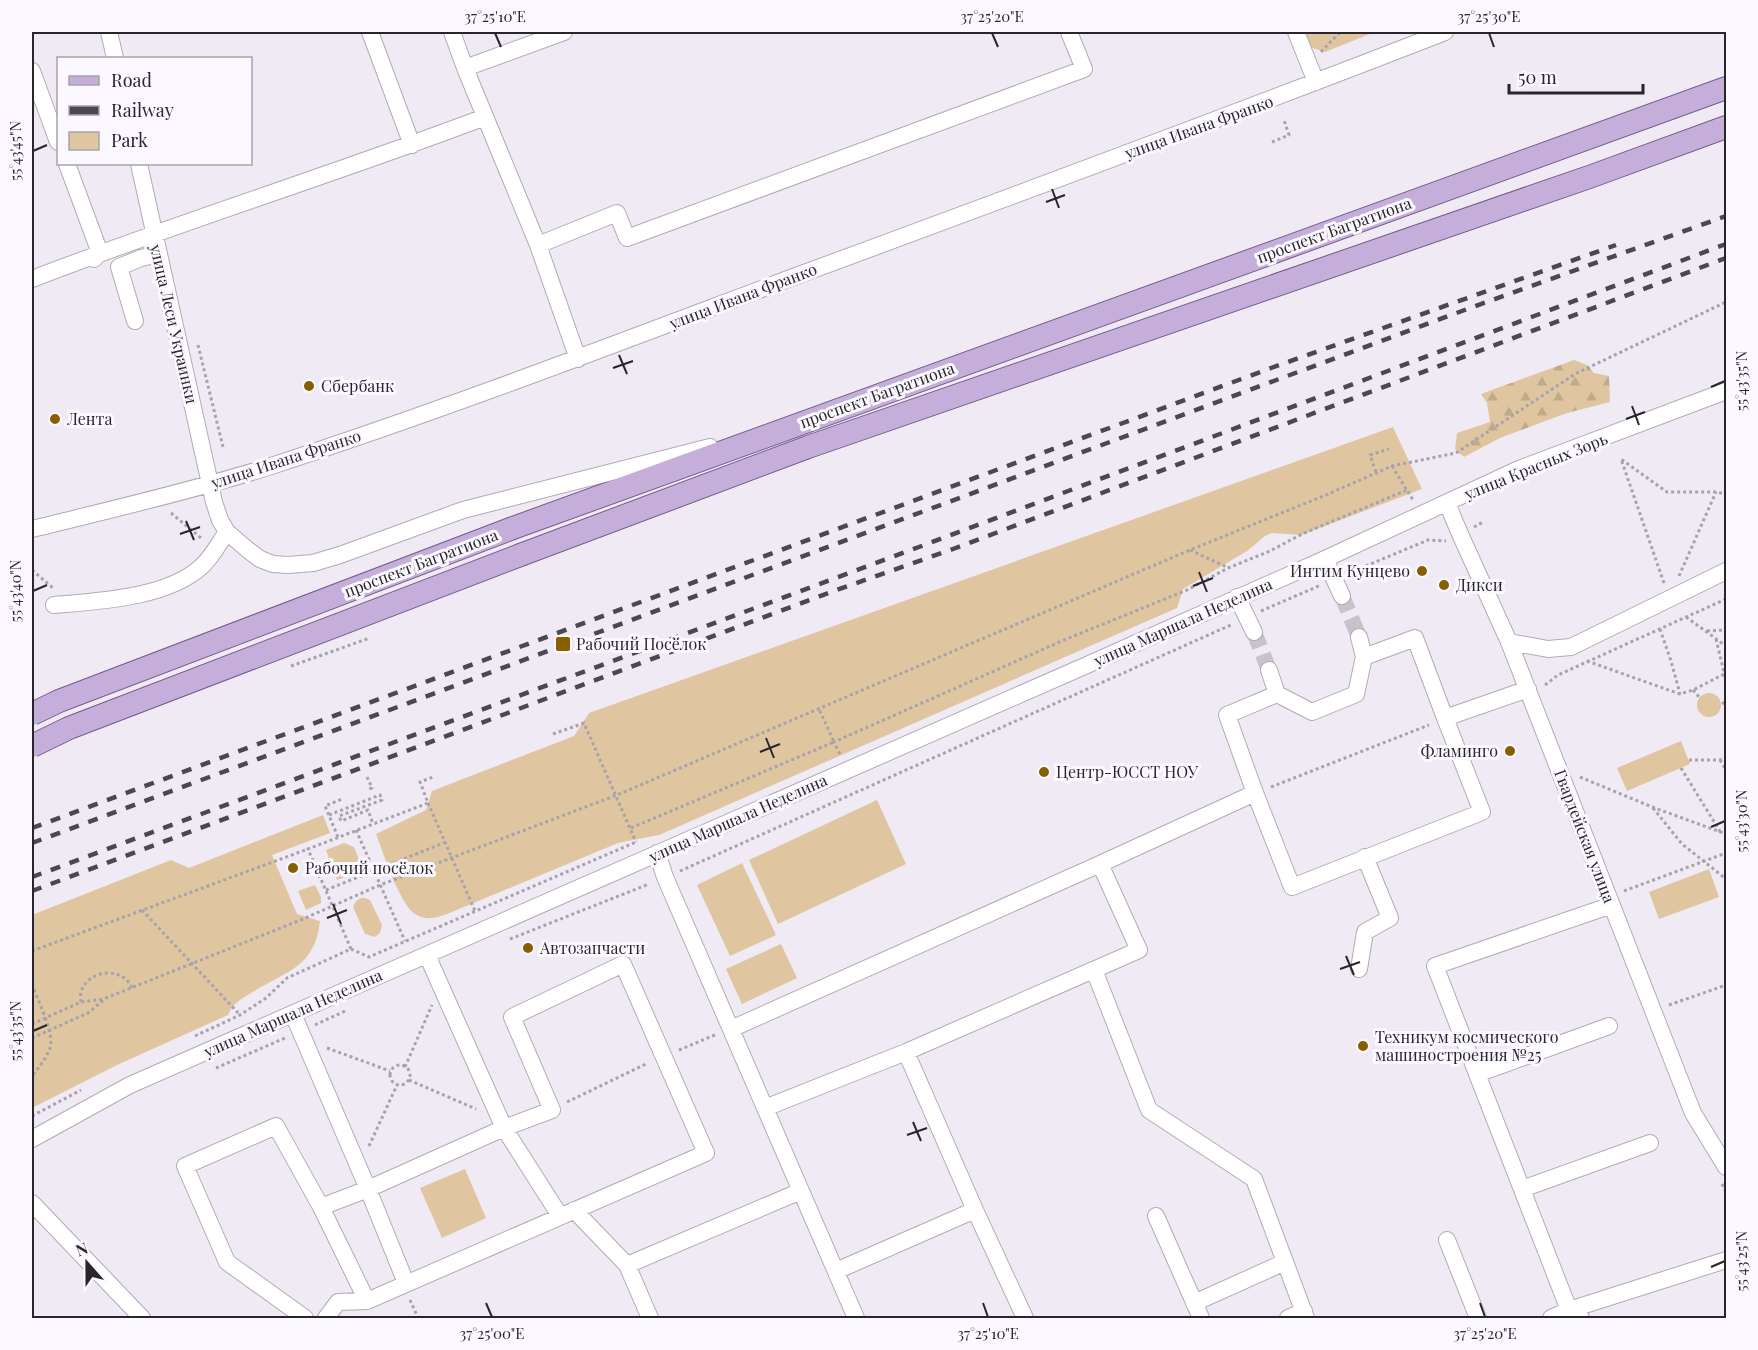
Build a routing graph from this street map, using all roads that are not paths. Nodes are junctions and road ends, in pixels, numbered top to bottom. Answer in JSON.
{"nodes":[{"id":1,"x":109,"y":32,"type":"edge"},
{"id":2,"x":370,"y":32,"type":"edge"},
{"id":3,"x":452,"y":32,"type":"edge"},
{"id":4,"x":564,"y":32,"type":"edge"},
{"id":5,"x":1069,"y":32,"type":"edge"},
{"id":6,"x":1296,"y":32,"type":"edge"},
{"id":7,"x":1445,"y":32,"type":"edge"},
{"id":8,"x":115,"y":57,"type":"edge"},
{"id":9,"x":465,"y":68,"type":"junction"},
{"id":10,"x":32,"y":71,"type":"edge"},
{"id":11,"x":1316,"y":82,"type":"junction"},
{"id":12,"x":1726,"y":88,"type":"edge"},
{"id":13,"x":485,"y":117,"type":"junction"},
{"id":14,"x":1726,"y":127,"type":"edge"},
{"id":15,"x":57,"y":139,"type":"edge"},
{"id":16,"x":412,"y":145,"type":"junction"},
{"id":17,"x":66,"y":165,"type":"edge"},
{"id":18,"x":139,"y":165,"type":"edge"},
{"id":19,"x":154,"y":233,"type":"junction"},
{"id":20,"x":538,"y":245,"type":"junction"},
{"id":21,"x":100,"y":253,"type":"junction"},
{"id":22,"x":159,"y":254,"type":"junction"},
{"id":23,"x":82,"y":272,"type":"dead end"},
{"id":24,"x":33,"y":274,"type":"edge"},
{"id":25,"x":135,"y":321,"type":"dead end"},
{"id":26,"x":578,"y":359,"type":"junction"},
{"id":27,"x":1726,"y":391,"type":"edge"},
{"id":28,"x":801,"y":423,"type":"junction"},
{"id":29,"x":210,"y":484,"type":"junction"},
{"id":30,"x":1447,"y":503,"type":"junction"},
{"id":31,"x":32,"y":529,"type":"edge"},
{"id":32,"x":227,"y":532,"type":"junction"},
{"id":33,"x":1325,"y":559,"type":"junction"},
{"id":34,"x":1726,"y":572,"type":"edge"},
{"id":35,"x":1342,"y":596,"type":"tunnel mouth"},
{"id":36,"x":1237,"y":597,"type":"junction"},
{"id":37,"x":56,"y":610,"type":"dead end"},
{"id":38,"x":1250,"y":625,"type":"tunnel mouth"},
{"id":39,"x":1359,"y":637,"type":"tunnel mouth"},
{"id":40,"x":1509,"y":642,"type":"junction"},
{"id":41,"x":1364,"y":657,"type":"junction"},
{"id":42,"x":1269,"y":670,"type":"tunnel mouth"},
{"id":43,"x":1528,"y":689,"type":"junction"},
{"id":44,"x":1277,"y":694,"type":"junction"},
{"id":45,"x":32,"y":714,"type":"edge"},
{"id":46,"x":1445,"y":718,"type":"junction"},
{"id":47,"x":32,"y":746,"type":"edge"},
{"id":48,"x":1255,"y":793,"type":"junction"},
{"id":49,"x":650,"y":856,"type":"junction"},
{"id":50,"x":1365,"y":857,"type":"junction"},
{"id":51,"x":1100,"y":864,"type":"junction"},
{"id":52,"x":1610,"y":901,"type":"junction"},
{"id":53,"x":427,"y":954,"type":"junction"},
{"id":54,"x":1359,"y":969,"type":"dead end"},
{"id":55,"x":1094,"y":970,"type":"junction"},
{"id":56,"x":293,"y":1014,"type":"junction"},
{"id":57,"x":1609,"y":1026,"type":"dead end"},
{"id":58,"x":731,"y":1029,"type":"junction"},
{"id":59,"x":906,"y":1052,"type":"junction"},
{"id":60,"x":1477,"y":1074,"type":"junction"},
{"id":61,"x":765,"y":1108,"type":"junction"},
{"id":62,"x":502,"y":1124,"type":"junction"},
{"id":63,"x":32,"y":1139,"type":"edge"},
{"id":64,"x":1650,"y":1143,"type":"dead end"},
{"id":65,"x":1726,"y":1167,"type":"edge"},
{"id":66,"x":368,"y":1189,"type":"junction"},
{"id":67,"x":1522,"y":1189,"type":"junction"},
{"id":68,"x":801,"y":1191,"type":"junction"},
{"id":69,"x":32,"y":1203,"type":"edge"},
{"id":70,"x":321,"y":1208,"type":"junction"},
{"id":71,"x":975,"y":1210,"type":"junction"},
{"id":72,"x":567,"y":1213,"type":"junction"},
{"id":73,"x":1156,"y":1216,"type":"dead end"},
{"id":74,"x":1448,"y":1240,"type":"dead end"},
{"id":75,"x":1726,"y":1260,"type":"edge"},
{"id":76,"x":1285,"y":1262,"type":"junction"},
{"id":77,"x":627,"y":1265,"type":"junction"},
{"id":78,"x":836,"y":1271,"type":"junction"},
{"id":79,"x":406,"y":1283,"type":"junction"},
{"id":80,"x":367,"y":1301,"type":"junction"},
{"id":81,"x":1194,"y":1303,"type":"junction"},
{"id":82,"x":1575,"y":1314,"type":"edge"},
{"id":83,"x":1305,"y":1315,"type":"edge"},
{"id":84,"x":142,"y":1318,"type":"edge"},
{"id":85,"x":305,"y":1318,"type":"edge"},
{"id":86,"x":326,"y":1318,"type":"edge"},
{"id":87,"x":650,"y":1318,"type":"edge"},
{"id":88,"x":856,"y":1318,"type":"edge"},
{"id":89,"x":1025,"y":1318,"type":"edge"},
{"id":90,"x":1201,"y":1318,"type":"edge"},
{"id":91,"x":1288,"y":1318,"type":"edge"},
{"id":92,"x":1478,"y":1318,"type":"edge"},
{"id":93,"x":1551,"y":1318,"type":"edge"}],
"edges":[{"from":1,"to":8,"type":"street"},
{"from":2,"to":16,"type":"street"},
{"from":3,"to":9,"type":"street"},
{"from":4,"to":9,"type":"street"},
{"from":5,"to":20,"type":"street"},
{"from":6,"to":11,"type":"street"},
{"from":7,"to":11,"type":"street","name":"улица Ивана Франко"},
{"from":9,"to":13,"type":"street"},
{"from":10,"to":15,"type":"street"},
{"from":11,"to":26,"type":"street","name":"улица Ивана Франко"},
{"from":12,"to":28,"type":"main road","name":"проспект Багратиона"},
{"from":13,"to":16,"type":"street"},
{"from":13,"to":20,"type":"street"},
{"from":14,"to":47,"type":"main road","name":"проспект Багратиона","bridge":true},
{"from":16,"to":19,"type":"street"},
{"from":17,"to":21,"type":"street"},
{"from":18,"to":19,"type":"street","name":"улица Леси Украинки"},
{"from":19,"to":21,"type":"street"},
{"from":19,"to":22,"type":"street","name":"улица Леси Украинки"},
{"from":20,"to":26,"type":"street"},
{"from":21,"to":23,"type":"street"},
{"from":21,"to":24,"type":"street"},
{"from":22,"to":25,"type":"street"},
{"from":22,"to":29,"type":"street","name":"улица Леси Украинки"},
{"from":26,"to":29,"type":"street","name":"улица Ивана Франко"},
{"from":27,"to":30,"type":"street","name":"улица Красных Зорь"},
{"from":28,"to":32,"type":"street"},
{"from":28,"to":45,"type":"main road","name":"проспект Багратиона","bridge":true},
{"from":29,"to":31,"type":"street","name":"улица Ивана Франко"},
{"from":29,"to":32,"type":"street","name":"улица Леси Украинки"},
{"from":30,"to":33,"type":"street","name":"улица Маршала Неделина"},
{"from":30,"to":40,"type":"street","name":"Гвардейская улица"},
{"from":32,"to":37,"type":"street"},
{"from":33,"to":35,"type":"street"},
{"from":33,"to":36,"type":"street","name":"улица Маршала Неделина"},
{"from":34,"to":40,"type":"street"},
{"from":36,"to":38,"type":"street"},
{"from":36,"to":49,"type":"street","name":"улица Маршала Неделина"},
{"from":39,"to":41,"type":"street"},
{"from":40,"to":43,"type":"street","name":"Гвардейская улица"},
{"from":41,"to":44,"type":"street"},
{"from":41,"to":46,"type":"street"},
{"from":42,"to":44,"type":"street"},
{"from":43,"to":46,"type":"street"},
{"from":43,"to":52,"type":"street","name":"Гвардейская улица"},
{"from":44,"to":48,"type":"street"},
{"from":46,"to":50,"type":"street"},
{"from":48,"to":50,"type":"street"},
{"from":48,"to":51,"type":"street"},
{"from":49,"to":53,"type":"street","name":"улица Маршала Неделина"},
{"from":49,"to":58,"type":"street"},
{"from":50,"to":54,"type":"street"},
{"from":51,"to":55,"type":"street"},
{"from":51,"to":58,"type":"street"},
{"from":52,"to":60,"type":"street"},
{"from":52,"to":65,"type":"street","name":"Гвардейская улица"},
{"from":53,"to":56,"type":"street","name":"улица Маршала Неделина"},
{"from":53,"to":62,"type":"street"},
{"from":55,"to":59,"type":"street"},
{"from":55,"to":76,"type":"street"},
{"from":56,"to":63,"type":"street","name":"улица Маршала Неделина"},
{"from":56,"to":66,"type":"street"},
{"from":57,"to":60,"type":"street"},
{"from":58,"to":61,"type":"street"},
{"from":59,"to":61,"type":"street"},
{"from":59,"to":71,"type":"street"},
{"from":60,"to":67,"type":"street"},
{"from":61,"to":68,"type":"street"},
{"from":62,"to":66,"type":"street"},
{"from":62,"to":72,"type":"street"},
{"from":62,"to":72,"type":"street"},
{"from":64,"to":67,"type":"street"},
{"from":66,"to":70,"type":"street"},
{"from":66,"to":79,"type":"street"},
{"from":67,"to":82,"type":"street"},
{"from":68,"to":77,"type":"street"},
{"from":68,"to":78,"type":"street"},
{"from":69,"to":84,"type":"street"},
{"from":70,"to":80,"type":"street"},
{"from":70,"to":85,"type":"street"},
{"from":71,"to":78,"type":"street"},
{"from":71,"to":89,"type":"street"},
{"from":72,"to":77,"type":"street"},
{"from":72,"to":79,"type":"street"},
{"from":73,"to":81,"type":"street"},
{"from":74,"to":92,"type":"street"},
{"from":75,"to":82,"type":"street"},
{"from":76,"to":81,"type":"street"},
{"from":76,"to":83,"type":"street"},
{"from":77,"to":87,"type":"street"},
{"from":78,"to":88,"type":"street"},
{"from":79,"to":80,"type":"street"},
{"from":80,"to":86,"type":"street"},
{"from":81,"to":90,"type":"street"},
{"from":82,"to":93,"type":"street"},
{"from":83,"to":91,"type":"street"}]}
